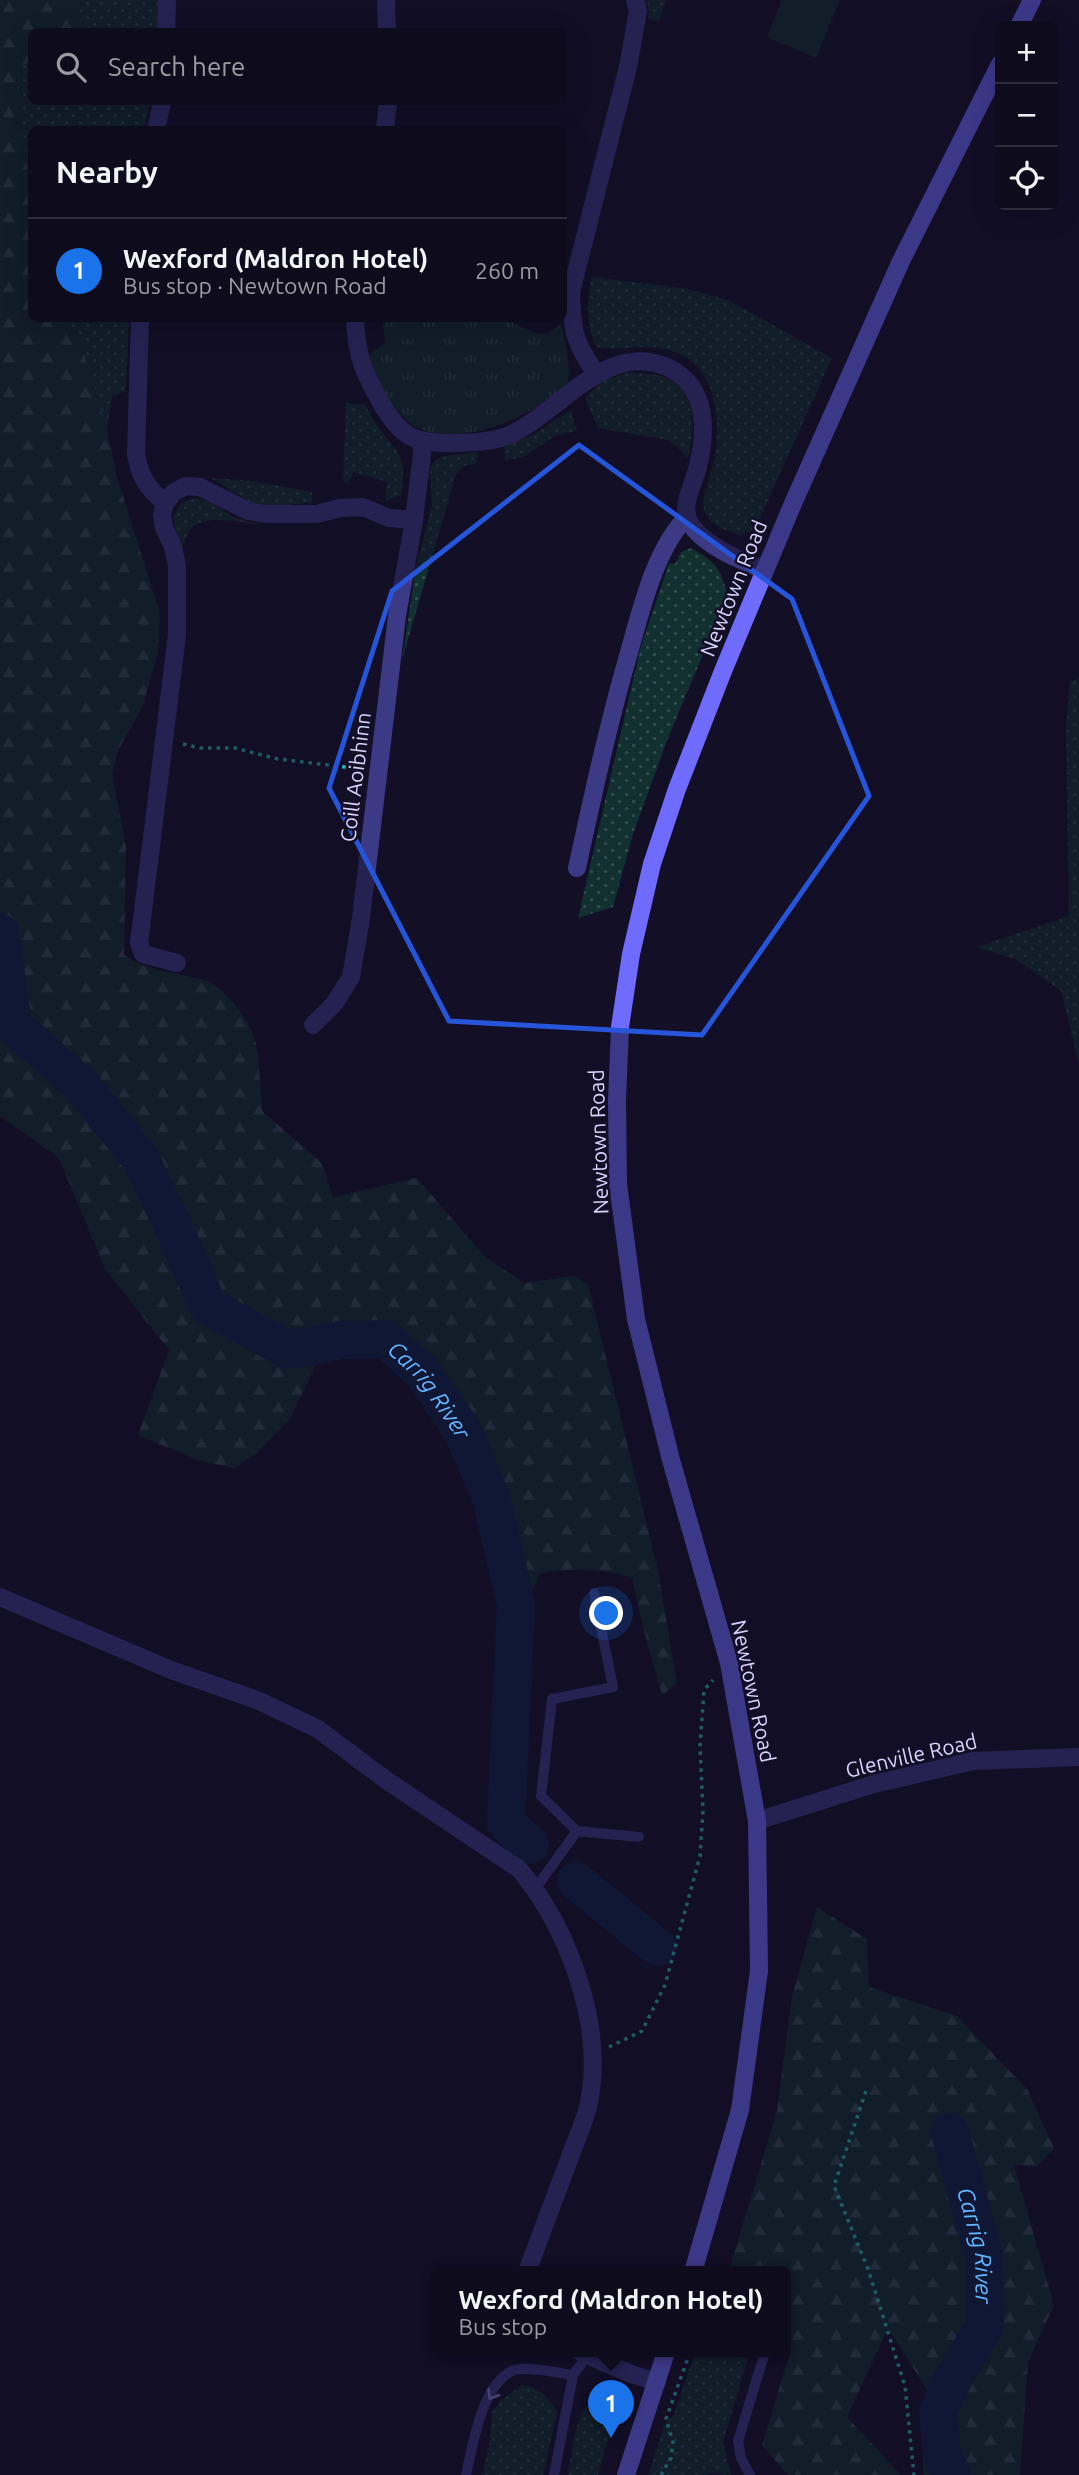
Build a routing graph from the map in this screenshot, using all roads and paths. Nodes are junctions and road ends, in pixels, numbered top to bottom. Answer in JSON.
{"nodes":[{"id":1,"x":167,"y":0,"type":"edge"},
{"id":2,"x":386,"y":0,"type":"edge"},
{"id":3,"x":635,"y":0,"type":"edge"},
{"id":4,"x":1032,"y":0,"type":"edge"},
{"id":5,"x":1022,"y":21,"type":"edge"},
{"id":6,"x":166,"y":28,"type":"edge"},
{"id":7,"x":387,"y":28,"type":"edge"},
{"id":8,"x":995,"y":74,"type":"edge"},
{"id":9,"x":161,"y":105,"type":"edge"},
{"id":10,"x":388,"y":105,"type":"edge"},
{"id":11,"x":157,"y":126,"type":"edge"},
{"id":12,"x":385,"y":126,"type":"edge"},
{"id":13,"x":140,"y":322,"type":"edge"},
{"id":14,"x":356,"y":322,"type":"edge"},
{"id":15,"x":596,"y":374,"type":"junction"},
{"id":16,"x":421,"y":442,"type":"junction"},
{"id":17,"x":165,"y":503,"type":"junction"},
{"id":18,"x":687,"y":517,"type":"junction"},
{"id":19,"x":414,"y":520,"type":"junction"},
{"id":20,"x":764,"y":570,"type":"junction"},
{"id":21,"x":164,"y":742,"type":"junction"},
{"id":22,"x":379,"y":771,"type":"junction"},
{"id":23,"x":577,"y":868,"type":"dead end"},
{"id":24,"x":177,"y":963,"type":"dead end"},
{"id":25,"x":313,"y":1025,"type":"dead end"},
{"id":26,"x":594,"y":1593,"type":"dead end"},
{"id":27,"x":0,"y":1597,"type":"edge"},
{"id":28,"x":704,"y":1690,"type":"dead end"},
{"id":29,"x":1079,"y":1756,"type":"edge"},
{"id":30,"x":757,"y":1821,"type":"junction"},
{"id":31,"x":577,"y":1831,"type":"junction"},
{"id":32,"x":639,"y":1837,"type":"dead end"},
{"id":33,"x":536,"y":1889,"type":"junction"},
{"id":34,"x":593,"y":2053,"type":"junction"},
{"id":35,"x":866,"y":2091,"type":"dead end"},
{"id":36,"x":529,"y":2266,"type":"edge"},
{"id":37,"x":695,"y":2266,"type":"edge"},
{"id":38,"x":582,"y":2357,"type":"edge"},
{"id":39,"x":590,"y":2357,"type":"edge"},
{"id":40,"x":664,"y":2357,"type":"edge"},
{"id":41,"x":688,"y":2357,"type":"edge"},
{"id":42,"x":763,"y":2357,"type":"edge"},
{"id":43,"x":573,"y":2375,"type":"junction"},
{"id":44,"x":657,"y":2382,"type":"junction"},
{"id":45,"x":466,"y":2475,"type":"edge"},
{"id":46,"x":554,"y":2475,"type":"edge"},
{"id":47,"x":626,"y":2475,"type":"edge"},
{"id":48,"x":660,"y":2475,"type":"edge"},
{"id":49,"x":750,"y":2475,"type":"edge"},
{"id":50,"x":914,"y":2475,"type":"edge"}],
"edges":[{"from":1,"to":6,"type":"street"},
{"from":2,"to":7,"type":"street"},
{"from":3,"to":15,"type":"street"},
{"from":4,"to":5,"type":"main road"},
{"from":8,"to":20,"type":"main road","name":"Newtown Road"},
{"from":9,"to":11,"type":"street"},
{"from":10,"to":12,"type":"street"},
{"from":13,"to":17,"type":"street"},
{"from":14,"to":16,"type":"street"},
{"from":15,"to":16,"type":"street"},
{"from":15,"to":18,"type":"street"},
{"from":16,"to":19,"type":"street","name":"Coill Aoibhinn"},
{"from":17,"to":19,"type":"street"},
{"from":17,"to":21,"type":"street"},
{"from":18,"to":20,"type":"street"},
{"from":18,"to":23,"type":"street"},
{"from":19,"to":22,"type":"street","name":"Coill Aoibhinn"},
{"from":20,"to":30,"type":"main road","name":"Newtown Road"},
{"from":21,"to":22,"type":"path"},
{"from":21,"to":24,"type":"street"},
{"from":22,"to":25,"type":"street","name":"Coill Aoibhinn"},
{"from":26,"to":31,"type":"lane"},
{"from":27,"to":33,"type":"street"},
{"from":28,"to":34,"type":"path"},
{"from":29,"to":30,"type":"street","name":"Glenville Road"},
{"from":30,"to":37,"type":"main road","name":"Newtown Road"},
{"from":31,"to":32,"type":"lane"},
{"from":31,"to":33,"type":"lane"},
{"from":33,"to":34,"type":"street"},
{"from":34,"to":36,"type":"street"},
{"from":35,"to":50,"type":"path"},
{"from":38,"to":43,"type":"lane"},
{"from":39,"to":44,"type":"street"},
{"from":40,"to":44,"type":"main road"},
{"from":41,"to":48,"type":"path"},
{"from":42,"to":49,"type":"lane"},
{"from":43,"to":45,"type":"lane","one_way":true},
{"from":43,"to":46,"type":"lane"},
{"from":44,"to":47,"type":"main road"}]}
